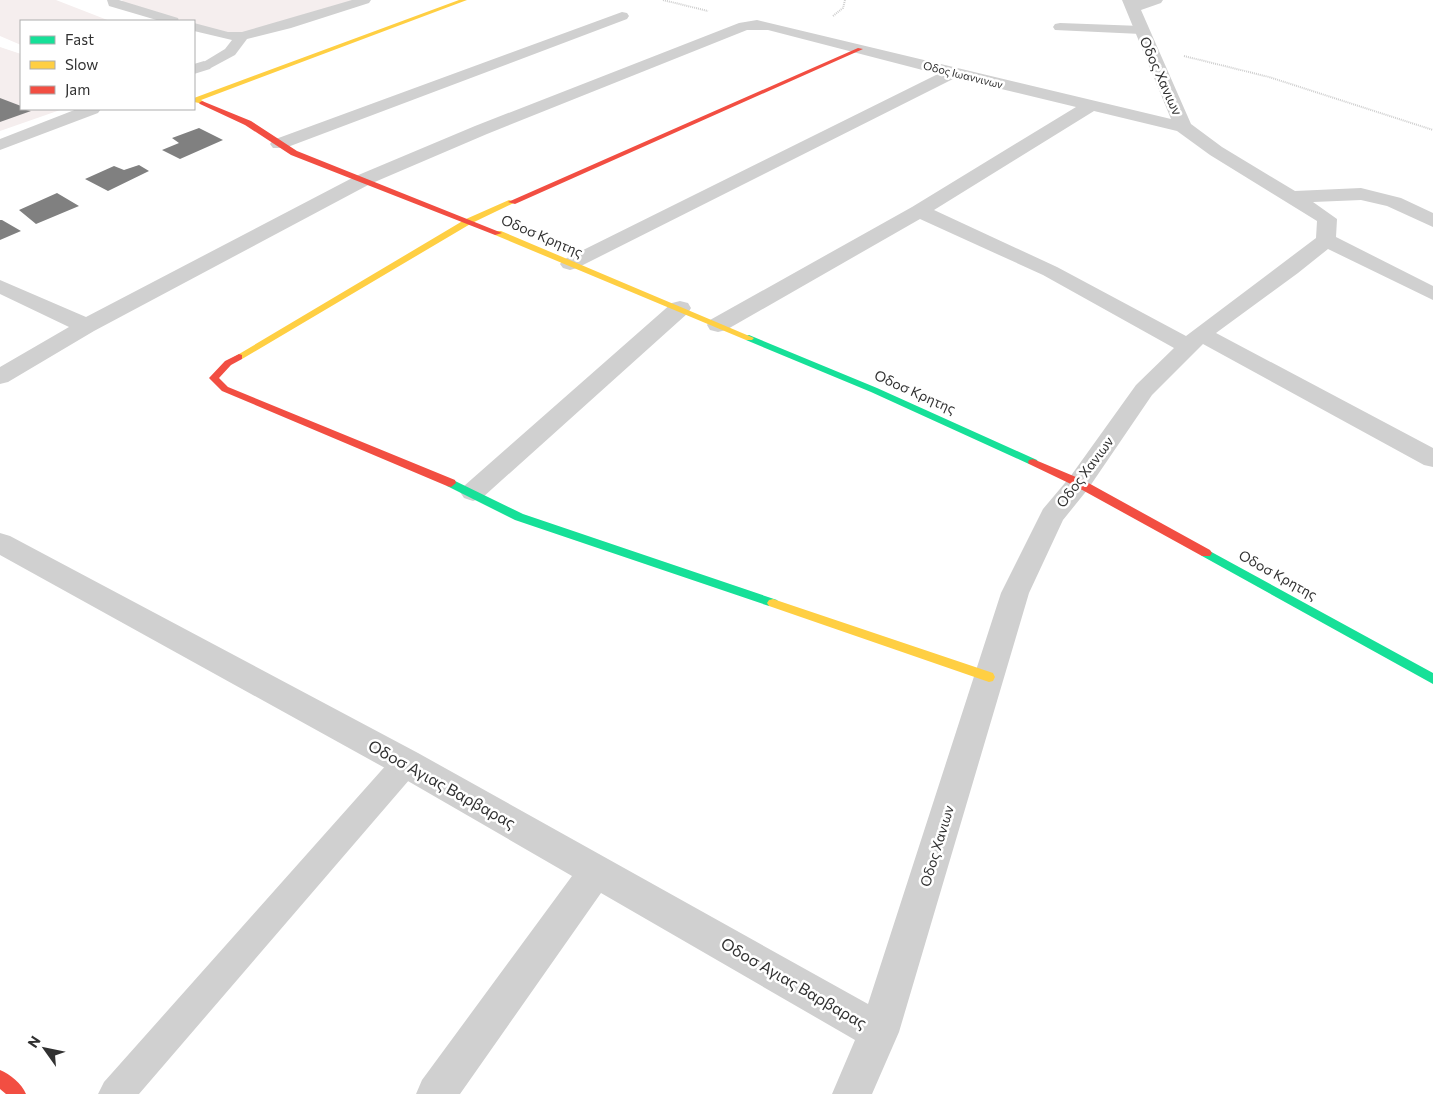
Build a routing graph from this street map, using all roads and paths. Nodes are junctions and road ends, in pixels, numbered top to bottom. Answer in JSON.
{"nodes":[{"id":1,"x":113,"y":0,"type":"edge"},
{"id":2,"x":366,"y":0,"type":"edge"},
{"id":3,"x":464,"y":0,"type":"edge"},
{"id":4,"x":622,"y":16,"type":"dead end"},
{"id":5,"x":1142,"y":18,"type":"edge"},
{"id":6,"x":170,"y":20,"type":"edge"},
{"id":7,"x":195,"y":27,"type":"edge"},
{"id":8,"x":1060,"y":27,"type":"dead end"},
{"id":9,"x":242,"y":36,"type":"junction"},
{"id":10,"x":860,"y":49,"type":"junction"},
{"id":11,"x":199,"y":67,"type":"edge"},
{"id":12,"x":953,"y":73,"type":"junction"},
{"id":13,"x":195,"y":100,"type":"edge"},
{"id":14,"x":195,"y":100,"type":"edge"},
{"id":15,"x":1090,"y":106,"type":"junction"},
{"id":16,"x":89,"y":110,"type":"edge"},
{"id":17,"x":1183,"y":127,"type":"junction"},
{"id":18,"x":1433,"y":130,"type":"edge"},
{"id":19,"x":279,"y":144,"type":"junction"},
{"id":20,"x":0,"y":145,"type":"edge"},
{"id":21,"x":364,"y":180,"type":"junction"},
{"id":22,"x":1292,"y":197,"type":"junction"},
{"id":23,"x":919,"y":211,"type":"junction"},
{"id":24,"x":469,"y":221,"type":"junction"},
{"id":25,"x":1433,"y":221,"type":"edge"},
{"id":26,"x":1326,"y":240,"type":"junction"},
{"id":27,"x":570,"y":264,"type":"junction"},
{"id":28,"x":0,"y":286,"type":"edge"},
{"id":29,"x":1433,"y":294,"type":"edge"},
{"id":30,"x":680,"y":308,"type":"junction"},
{"id":31,"x":718,"y":325,"type":"junction"},
{"id":32,"x":86,"y":326,"type":"junction"},
{"id":33,"x":1195,"y":340,"type":"junction"},
{"id":34,"x":0,"y":376,"type":"edge"},
{"id":35,"x":1433,"y":459,"type":"edge"},
{"id":36,"x":1079,"y":483,"type":"junction"},
{"id":37,"x":473,"y":492,"type":"junction"},
{"id":38,"x":0,"y":543,"type":"edge"},
{"id":39,"x":989,"y":677,"type":"junction"},
{"id":40,"x":1433,"y":679,"type":"edge"},
{"id":41,"x":406,"y":763,"type":"junction"},
{"id":42,"x":596,"y":871,"type":"junction"},
{"id":43,"x":879,"y":1032,"type":"junction"},
{"id":44,"x":0,"y":1078,"type":"edge"},
{"id":45,"x":18,"y":1094,"type":"edge"},
{"id":46,"x":116,"y":1094,"type":"edge"},
{"id":47,"x":436,"y":1094,"type":"edge"},
{"id":48,"x":852,"y":1094,"type":"edge"}],
"edges":[{"from":1,"to":6,"type":"lane"},
{"from":2,"to":9,"type":"lane"},
{"from":3,"to":13,"type":"street"},
{"from":4,"to":19,"type":"street"},
{"from":5,"to":8,"type":"lane"},
{"from":5,"to":17,"type":"street","name":"Οδος Χανιων"},
{"from":5,"to":18,"type":"path"},
{"from":7,"to":9,"type":"lane"},
{"from":9,"to":11,"type":"lane"},
{"from":10,"to":12,"type":"street","name":"Οδος Ιωαννινων"},
{"from":10,"to":21,"type":"street","name":"Οδος Ιωαννινων"},
{"from":10,"to":24,"type":"street"},
{"from":12,"to":15,"type":"street","name":"Οδος Ιωαννινων"},
{"from":12,"to":27,"type":"street"},
{"from":14,"to":19,"type":"street","name":"Οδοσ Κρητης"},
{"from":15,"to":17,"type":"street","name":"Οδος Ιωαννινων"},
{"from":15,"to":23,"type":"street"},
{"from":16,"to":20,"type":"street"},
{"from":17,"to":22,"type":"street","name":"Οδος Χανιων"},
{"from":19,"to":21,"type":"street","name":"Οδοσ Κρητης"},
{"from":21,"to":24,"type":"street","name":"Οδοσ Κρητης"},
{"from":21,"to":32,"type":"street"},
{"from":22,"to":25,"type":"street"},
{"from":22,"to":26,"type":"street","name":"Οδος Χανιων"},
{"from":23,"to":31,"type":"street"},
{"from":23,"to":33,"type":"street"},
{"from":24,"to":27,"type":"street","name":"Οδοσ Κρητης"},
{"from":24,"to":37,"type":"street"},
{"from":26,"to":29,"type":"street"},
{"from":26,"to":33,"type":"street","name":"Οδος Χανιων"},
{"from":27,"to":30,"type":"street","name":"Οδοσ Κρητης"},
{"from":28,"to":32,"type":"street"},
{"from":30,"to":31,"type":"street","name":"Οδοσ Κρητης"},
{"from":30,"to":37,"type":"street"},
{"from":31,"to":36,"type":"street","name":"Οδοσ Κρητης"},
{"from":32,"to":34,"type":"street"},
{"from":33,"to":35,"type":"street"},
{"from":33,"to":36,"type":"street","name":"Οδος Χανιων"},
{"from":36,"to":39,"type":"street","name":"Οδος Χανιων"},
{"from":36,"to":40,"type":"street","name":"Οδοσ Κρητης"},
{"from":37,"to":39,"type":"street"},
{"from":38,"to":41,"type":"street","name":"Οδοσ Αγιας Βαρβαρας"},
{"from":39,"to":43,"type":"street","name":"Οδος Χανιων"},
{"from":41,"to":42,"type":"street","name":"Οδοσ Αγιας Βαρβαρας"},
{"from":41,"to":46,"type":"lane"},
{"from":42,"to":43,"type":"street","name":"Οδοσ Αγιας Βαρβαρας"},
{"from":42,"to":47,"type":"street"},
{"from":43,"to":48,"type":"street","name":"Οδος Χανιων"},
{"from":44,"to":45,"type":"street"}]}
